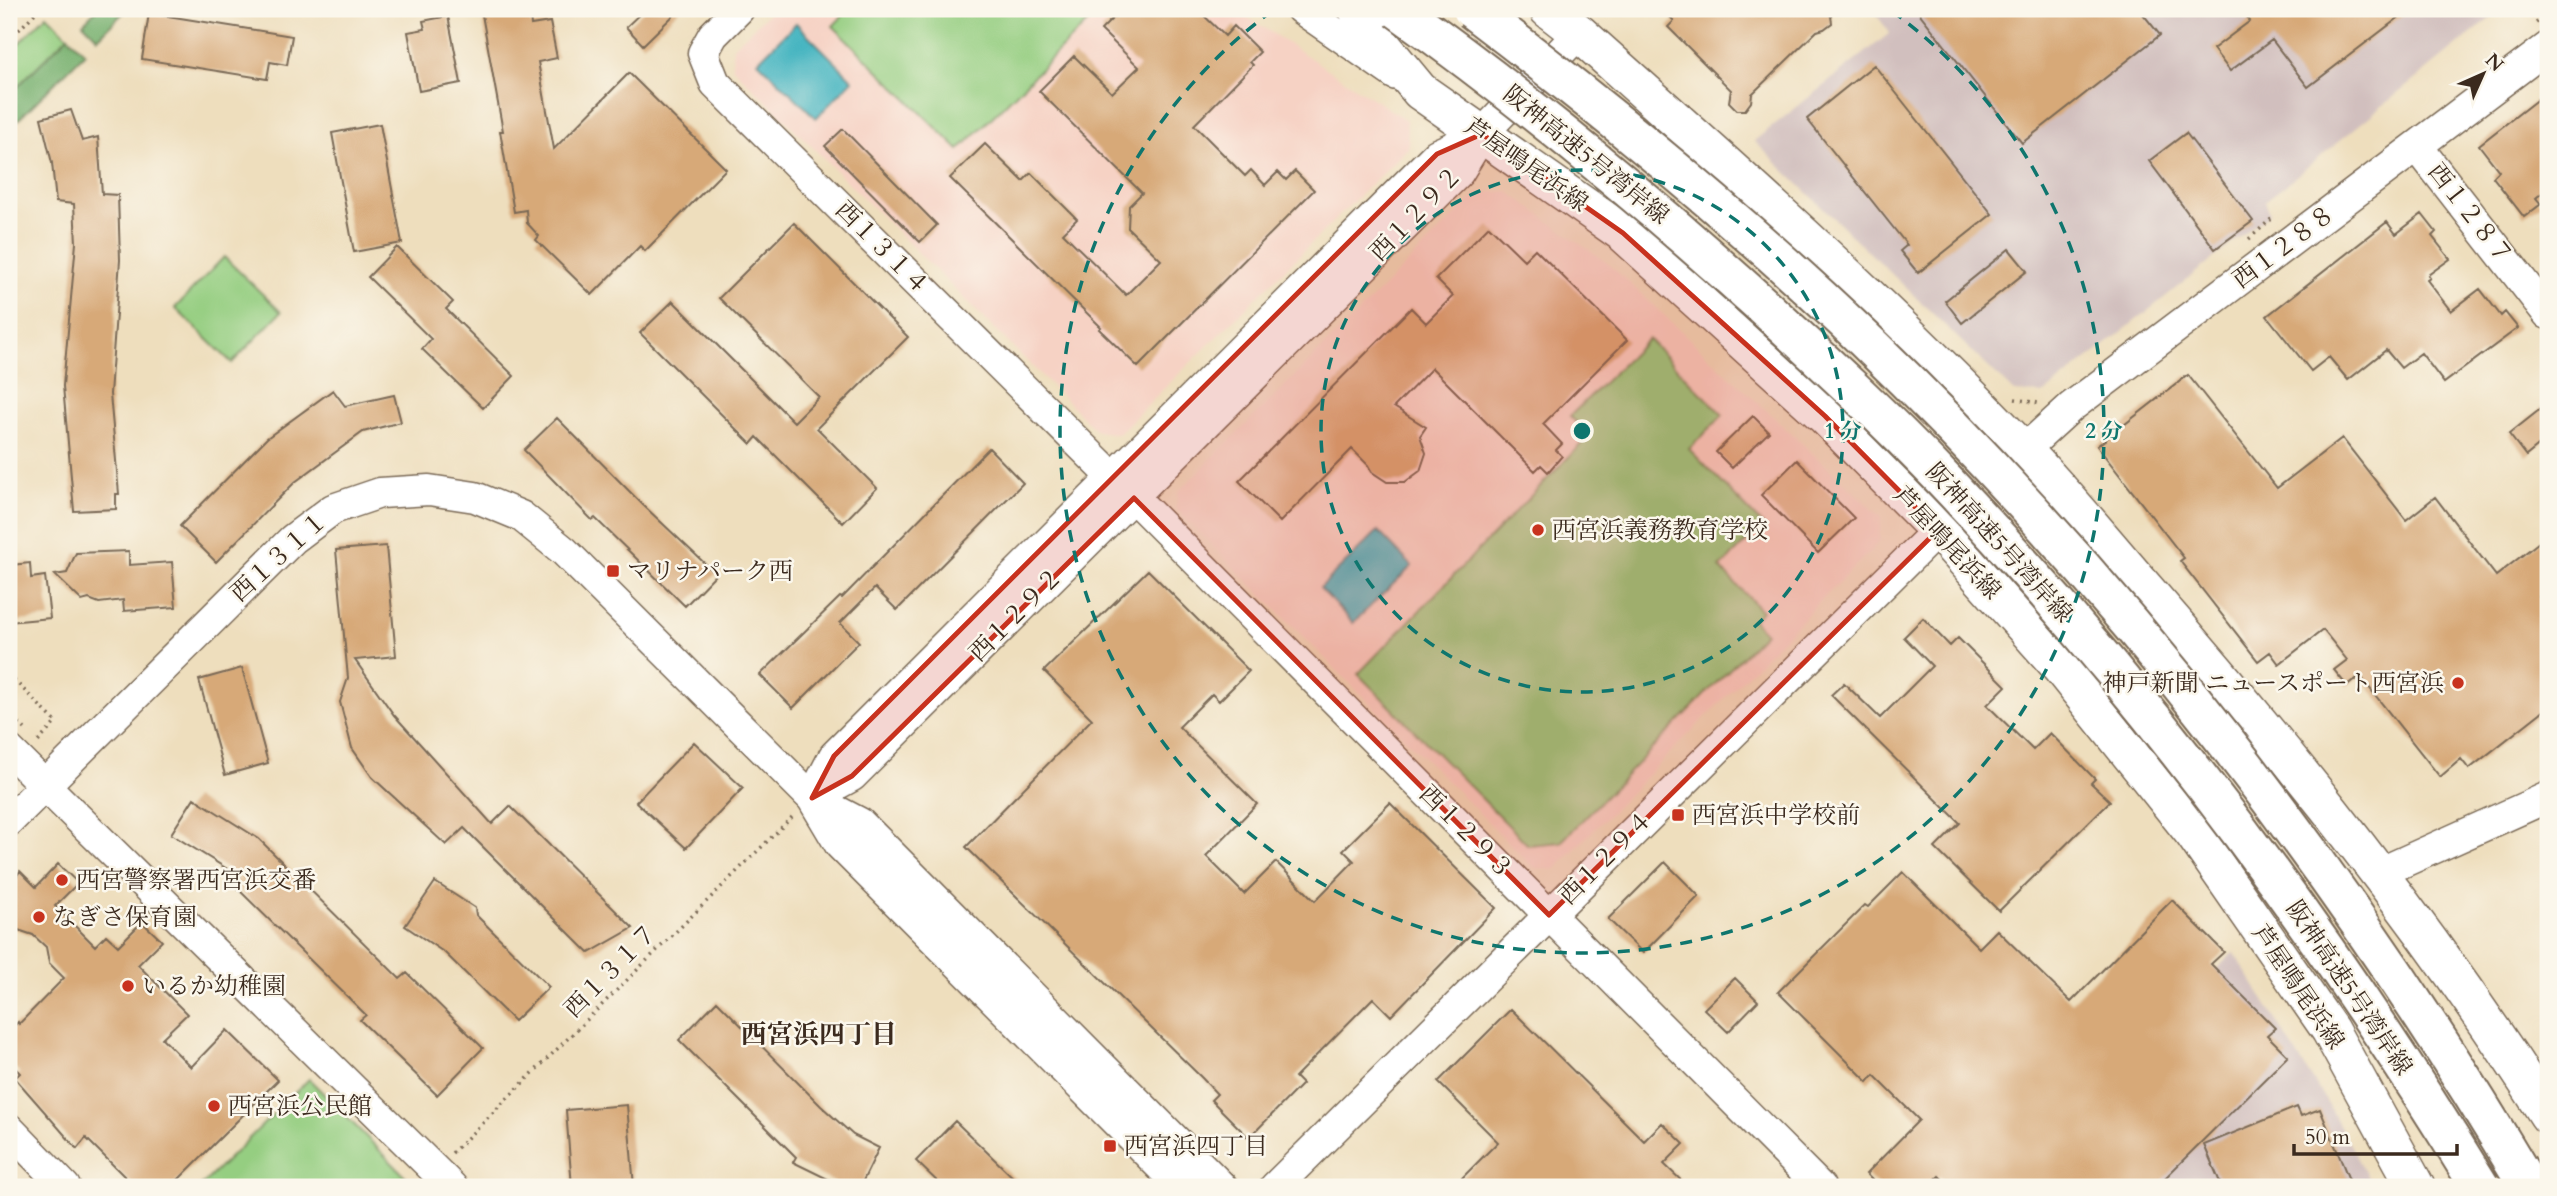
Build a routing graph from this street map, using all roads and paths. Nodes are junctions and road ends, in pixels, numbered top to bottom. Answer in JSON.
{"nodes":[{"id":1,"x":39,"y":9,"type":"edge"},
{"id":2,"x":739,"y":9,"type":"edge"},
{"id":3,"x":1301,"y":9,"type":"edge"},
{"id":4,"x":1357,"y":9,"type":"edge"},
{"id":5,"x":1398,"y":9,"type":"edge"},
{"id":6,"x":1472,"y":9,"type":"edge"},
{"id":7,"x":1548,"y":9,"type":"edge"},
{"id":8,"x":2548,"y":14,"type":"edge"},
{"id":9,"x":1579,"y":33,"type":"junction"},
{"id":10,"x":2537,"y":39,"type":"edge"},
{"id":11,"x":9,"y":40,"type":"edge"},
{"id":12,"x":1420,"y":91,"type":"junction"},
{"id":13,"x":1482,"y":134,"type":"junction"},
{"id":14,"x":2417,"y":146,"type":"junction"},
{"id":15,"x":2285,"y":216,"type":"dead end"},
{"id":16,"x":2245,"y":244,"type":"dead end"},
{"id":17,"x":2548,"y":314,"type":"edge"},
{"id":18,"x":2013,"y":399,"type":"dead end"},
{"id":19,"x":2043,"y":404,"type":"dead end"},
{"id":20,"x":2024,"y":450,"type":"junction"},
{"id":21,"x":1112,"y":478,"type":"junction"},
{"id":22,"x":1134,"y":498,"type":"junction"},
{"id":23,"x":1938,"y":530,"type":"junction"},
{"id":24,"x":9,"y":675,"type":"edge"},
{"id":25,"x":38,"y":742,"type":"dead end"},
{"id":26,"x":9,"y":750,"type":"edge"},
{"id":27,"x":43,"y":785,"type":"junction"},
{"id":28,"x":2548,"y":797,"type":"edge"},
{"id":29,"x":811,"y":798,"type":"junction"},
{"id":30,"x":9,"y":821,"type":"edge"},
{"id":31,"x":2379,"y":873,"type":"junction"},
{"id":32,"x":1549,"y":915,"type":"junction"},
{"id":33,"x":2548,"y":1115,"type":"edge"},
{"id":34,"x":9,"y":1129,"type":"edge"},
{"id":35,"x":443,"y":1179,"type":"edge"},
{"id":36,"x":2548,"y":1183,"type":"edge"},
{"id":37,"x":65,"y":1187,"type":"edge"},
{"id":38,"x":1181,"y":1187,"type":"edge"},
{"id":39,"x":1222,"y":1187,"type":"edge"},
{"id":40,"x":1275,"y":1187,"type":"edge"},
{"id":41,"x":1820,"y":1187,"type":"edge"},
{"id":42,"x":2416,"y":1187,"type":"edge"},
{"id":43,"x":2480,"y":1187,"type":"edge"},
{"id":44,"x":2529,"y":1187,"type":"edge"},
{"id":45,"x":2539,"y":1187,"type":"edge"}],
"edges":[{"from":1,"to":11,"type":"path"},
{"from":2,"to":21,"type":"street","name":"西１３１４"},
{"from":3,"to":12,"type":"street"},
{"from":4,"to":12,"type":"main road","name":"芦屋鳴尾浜線"},
{"from":5,"to":43,"type":"highway","name":"阪神高速5号湾岸線","bridge":true},
{"from":6,"to":44,"type":"highway","name":"阪神高速5号湾岸線","bridge":true},
{"from":7,"to":9,"type":"main road"},
{"from":8,"to":10,"type":"path"},
{"from":9,"to":13,"type":"street"},
{"from":9,"to":20,"type":"main road"},
{"from":10,"to":14,"type":"street","name":"西１２８８"},
{"from":12,"to":13,"type":"main road","name":"芦屋鳴尾浜線"},
{"from":13,"to":21,"type":"street","name":"西１２９２"},
{"from":13,"to":22,"type":"street","name":"西１２９２"},
{"from":13,"to":23,"type":"main road","name":"芦屋鳴尾浜線"},
{"from":14,"to":17,"type":"street","name":"西１２８７"},
{"from":14,"to":20,"type":"street","name":"西１２８８"},
{"from":15,"to":16,"type":"path"},
{"from":18,"to":19,"type":"path"},
{"from":20,"to":23,"type":"main road"},
{"from":20,"to":31,"type":"main road"},
{"from":21,"to":22,"type":"street","name":"西１２９３"},
{"from":21,"to":29,"type":"street","name":"西１２９２"},
{"from":22,"to":29,"type":"street","name":"西１２９２"},
{"from":22,"to":32,"type":"street","name":"西１２９３"},
{"from":23,"to":32,"type":"street","name":"西１２９４"},
{"from":23,"to":42,"type":"main road","name":"芦屋鳴尾浜線"},
{"from":24,"to":25,"type":"path"},
{"from":26,"to":27,"type":"street"},
{"from":27,"to":29,"type":"street","name":"西１３１１"},
{"from":27,"to":30,"type":"street","name":"西１３１１"},
{"from":27,"to":35,"type":"street"},
{"from":28,"to":31,"type":"street"},
{"from":29,"to":35,"type":"path","name":"西１３１７"},
{"from":29,"to":38,"type":"street"},
{"from":29,"to":39,"type":"street"},
{"from":31,"to":33,"type":"main road"},
{"from":32,"to":40,"type":"street","name":"西１２９４"},
{"from":32,"to":41,"type":"street","name":"西１２９３"},
{"from":34,"to":37,"type":"street"},
{"from":36,"to":45,"type":"street"}]}
